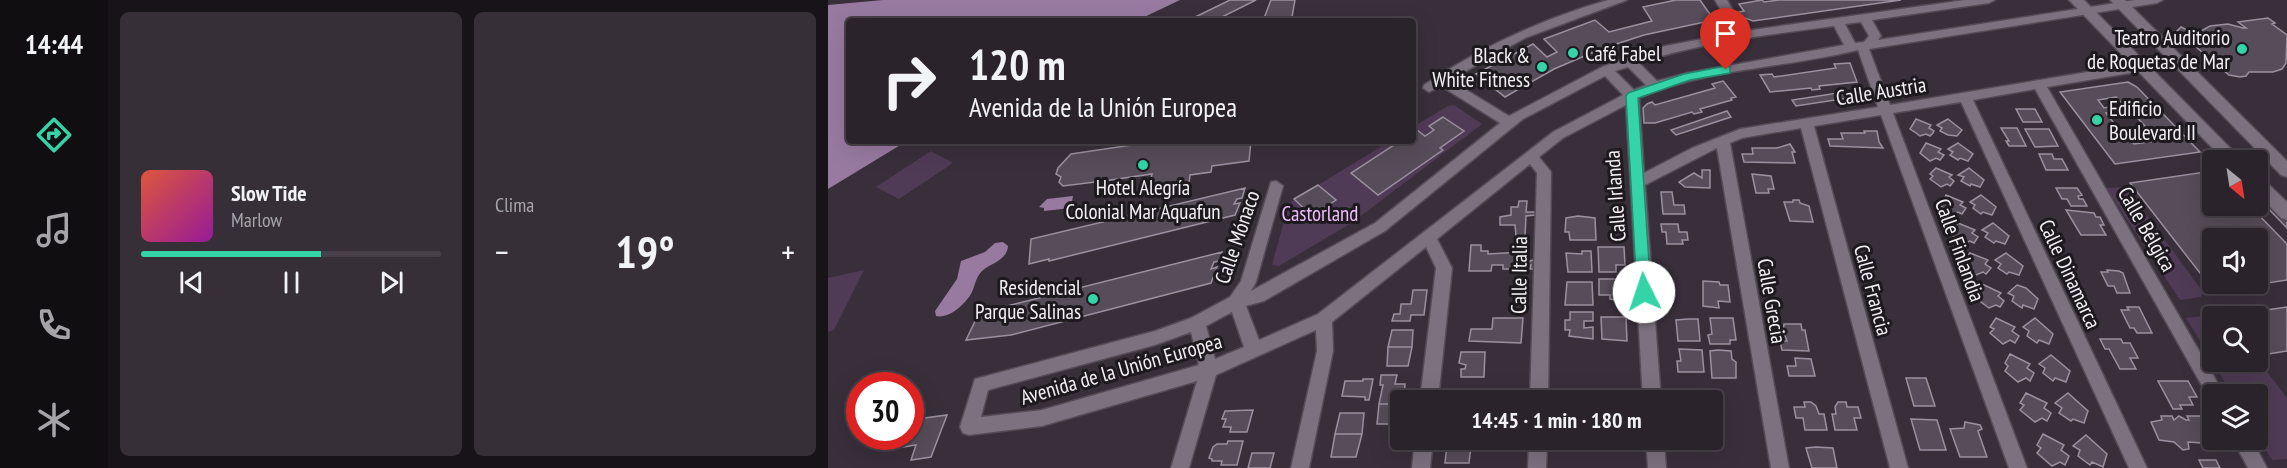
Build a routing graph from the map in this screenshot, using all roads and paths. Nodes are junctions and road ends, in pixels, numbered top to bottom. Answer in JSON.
{"nodes":[{"id":1,"x":1621,"y":0,"type":"edge"},
{"id":2,"x":1721,"y":0,"type":"edge"},
{"id":3,"x":1989,"y":0,"type":"edge"},
{"id":4,"x":2076,"y":0,"type":"edge"},
{"id":5,"x":2157,"y":0,"type":"edge"},
{"id":6,"x":2120,"y":3,"type":"edge"},
{"id":7,"x":2087,"y":11,"type":"junction"},
{"id":8,"x":1865,"y":18,"type":"junction"},
{"id":9,"x":1837,"y":21,"type":"junction"},
{"id":10,"x":1741,"y":35,"type":"junction"},
{"id":11,"x":1861,"y":46,"type":"junction"},
{"id":12,"x":1629,"y":61,"type":"junction"},
{"id":13,"x":2142,"y":67,"type":"junction"},
{"id":14,"x":1605,"y":70,"type":"junction"},
{"id":15,"x":2039,"y":85,"type":"junction"},
{"id":16,"x":1655,"y":86,"type":"junction"},
{"id":17,"x":1632,"y":96,"type":"junction"},
{"id":18,"x":1965,"y":97,"type":"junction"},
{"id":19,"x":1886,"y":110,"type":"junction"},
{"id":20,"x":1510,"y":123,"type":"junction"},
{"id":21,"x":1806,"y":123,"type":"junction"},
{"id":22,"x":1723,"y":141,"type":"junction"},
{"id":23,"x":2224,"y":150,"type":"edge"},
{"id":24,"x":1531,"y":156,"type":"junction"},
{"id":25,"x":2286,"y":168,"type":"edge"},
{"id":26,"x":1636,"y":183,"type":"junction"},
{"id":27,"x":1276,"y":186,"type":"dead end"},
{"id":28,"x":2268,"y":194,"type":"edge"},
{"id":29,"x":2287,"y":213,"type":"edge"},
{"id":30,"x":1428,"y":237,"type":"junction"},
{"id":31,"x":1236,"y":302,"type":"junction"},
{"id":32,"x":1324,"y":319,"type":"junction"},
{"id":33,"x":1197,"y":323,"type":"junction"},
{"id":34,"x":1254,"y":350,"type":"junction"},
{"id":35,"x":1209,"y":370,"type":"junction"},
{"id":36,"x":2210,"y":384,"type":"edge"},
{"id":37,"x":1430,"y":390,"type":"edge"},
{"id":38,"x":1539,"y":390,"type":"edge"},
{"id":39,"x":1651,"y":390,"type":"edge"},
{"id":40,"x":1423,"y":450,"type":"edge"},
{"id":41,"x":1538,"y":450,"type":"edge"},
{"id":42,"x":1656,"y":450,"type":"edge"},
{"id":43,"x":2248,"y":450,"type":"edge"},
{"id":44,"x":1180,"y":468,"type":"edge"},
{"id":45,"x":1300,"y":468,"type":"edge"},
{"id":46,"x":1421,"y":468,"type":"edge"},
{"id":47,"x":1537,"y":468,"type":"edge"},
{"id":48,"x":1657,"y":468,"type":"edge"},
{"id":49,"x":1780,"y":468,"type":"edge"},
{"id":50,"x":1899,"y":468,"type":"edge"},
{"id":51,"x":2018,"y":468,"type":"edge"},
{"id":52,"x":2138,"y":468,"type":"edge"},
{"id":53,"x":2258,"y":468,"type":"edge"}],
"edges":[{"from":1,"to":20,"type":"street"},
{"from":2,"to":10,"type":"street"},
{"from":3,"to":8,"type":"street","name":"Avenida de la Unión Europea"},
{"from":4,"to":7,"type":"street"},
{"from":5,"to":6,"type":"street","name":"Avenida de la Unión Europea"},
{"from":6,"to":7,"type":"street","name":"Avenida de la Unión Europea"},
{"from":6,"to":25,"type":"street"},
{"from":7,"to":11,"type":"street","name":"Avenida de la Unión Europea"},
{"from":7,"to":13,"type":"street"},
{"from":8,"to":9,"type":"street","name":"Avenida de la Unión Europea"},
{"from":8,"to":11,"type":"street"},
{"from":9,"to":10,"type":"street","name":"Avenida de la Unión Europea"},
{"from":9,"to":11,"type":"street"},
{"from":10,"to":12,"type":"street","name":"Avenida de la Unión Europea"},
{"from":11,"to":16,"type":"street","name":"Avenida de la Unión Europea"},
{"from":11,"to":19,"type":"street","name":"Calle Finlandia"},
{"from":12,"to":14,"type":"street","name":"Avenida de la Unión Europea"},
{"from":12,"to":16,"type":"street"},
{"from":13,"to":15,"type":"street","name":"Calle Austria"},
{"from":13,"to":23,"type":"street"},
{"from":14,"to":17,"type":"street"},
{"from":14,"to":20,"type":"street","name":"Avenida de la Unión Europea"},
{"from":15,"to":18,"type":"street","name":"Calle Austria"},
{"from":15,"to":36,"type":"street","name":"Calle Bélgica"},
{"from":16,"to":17,"type":"street","name":"Avenida de la Unión Europea"},
{"from":17,"to":24,"type":"street","name":"Avenida de la Unión Europea"},
{"from":17,"to":26,"type":"street","name":"Calle Irlanda"},
{"from":18,"to":19,"type":"street","name":"Calle Austria"},
{"from":18,"to":52,"type":"street","name":"Calle Dinamarca"},
{"from":19,"to":21,"type":"street","name":"Calle Austria"},
{"from":19,"to":51,"type":"street","name":"Calle Finlandia"},
{"from":20,"to":31,"type":"street","name":"Avenida de la Unión Europea"},
{"from":21,"to":22,"type":"street","name":"Calle Austria"},
{"from":21,"to":50,"type":"street","name":"Calle Francia"},
{"from":22,"to":26,"type":"street","name":"Calle Austria"},
{"from":22,"to":49,"type":"street","name":"Calle Grecia"},
{"from":24,"to":30,"type":"street","name":"Avenida de la Unión Europea"},
{"from":24,"to":38,"type":"street","name":"Calle Italia"},
{"from":26,"to":39,"type":"street","name":"Calle Irlanda"},
{"from":27,"to":31,"type":"street","name":"Calle Mónaco"},
{"from":28,"to":29,"type":"street"},
{"from":30,"to":32,"type":"street","name":"Avenida de la Unión Europea"},
{"from":30,"to":37,"type":"street"},
{"from":31,"to":33,"type":"street","name":"Avenida de la Unión Europea"},
{"from":31,"to":34,"type":"street"},
{"from":32,"to":34,"type":"street","name":"Avenida de la Unión Europea"},
{"from":32,"to":45,"type":"street"},
{"from":33,"to":35,"type":"street"},
{"from":33,"to":35,"type":"street","name":"Avenida de la Unión Europea"},
{"from":34,"to":35,"type":"street","name":"Avenida de la Unión Europea"},
{"from":35,"to":44,"type":"street"},
{"from":40,"to":46,"type":"street"},
{"from":41,"to":47,"type":"street"},
{"from":42,"to":48,"type":"street"},
{"from":43,"to":53,"type":"street"}]}
